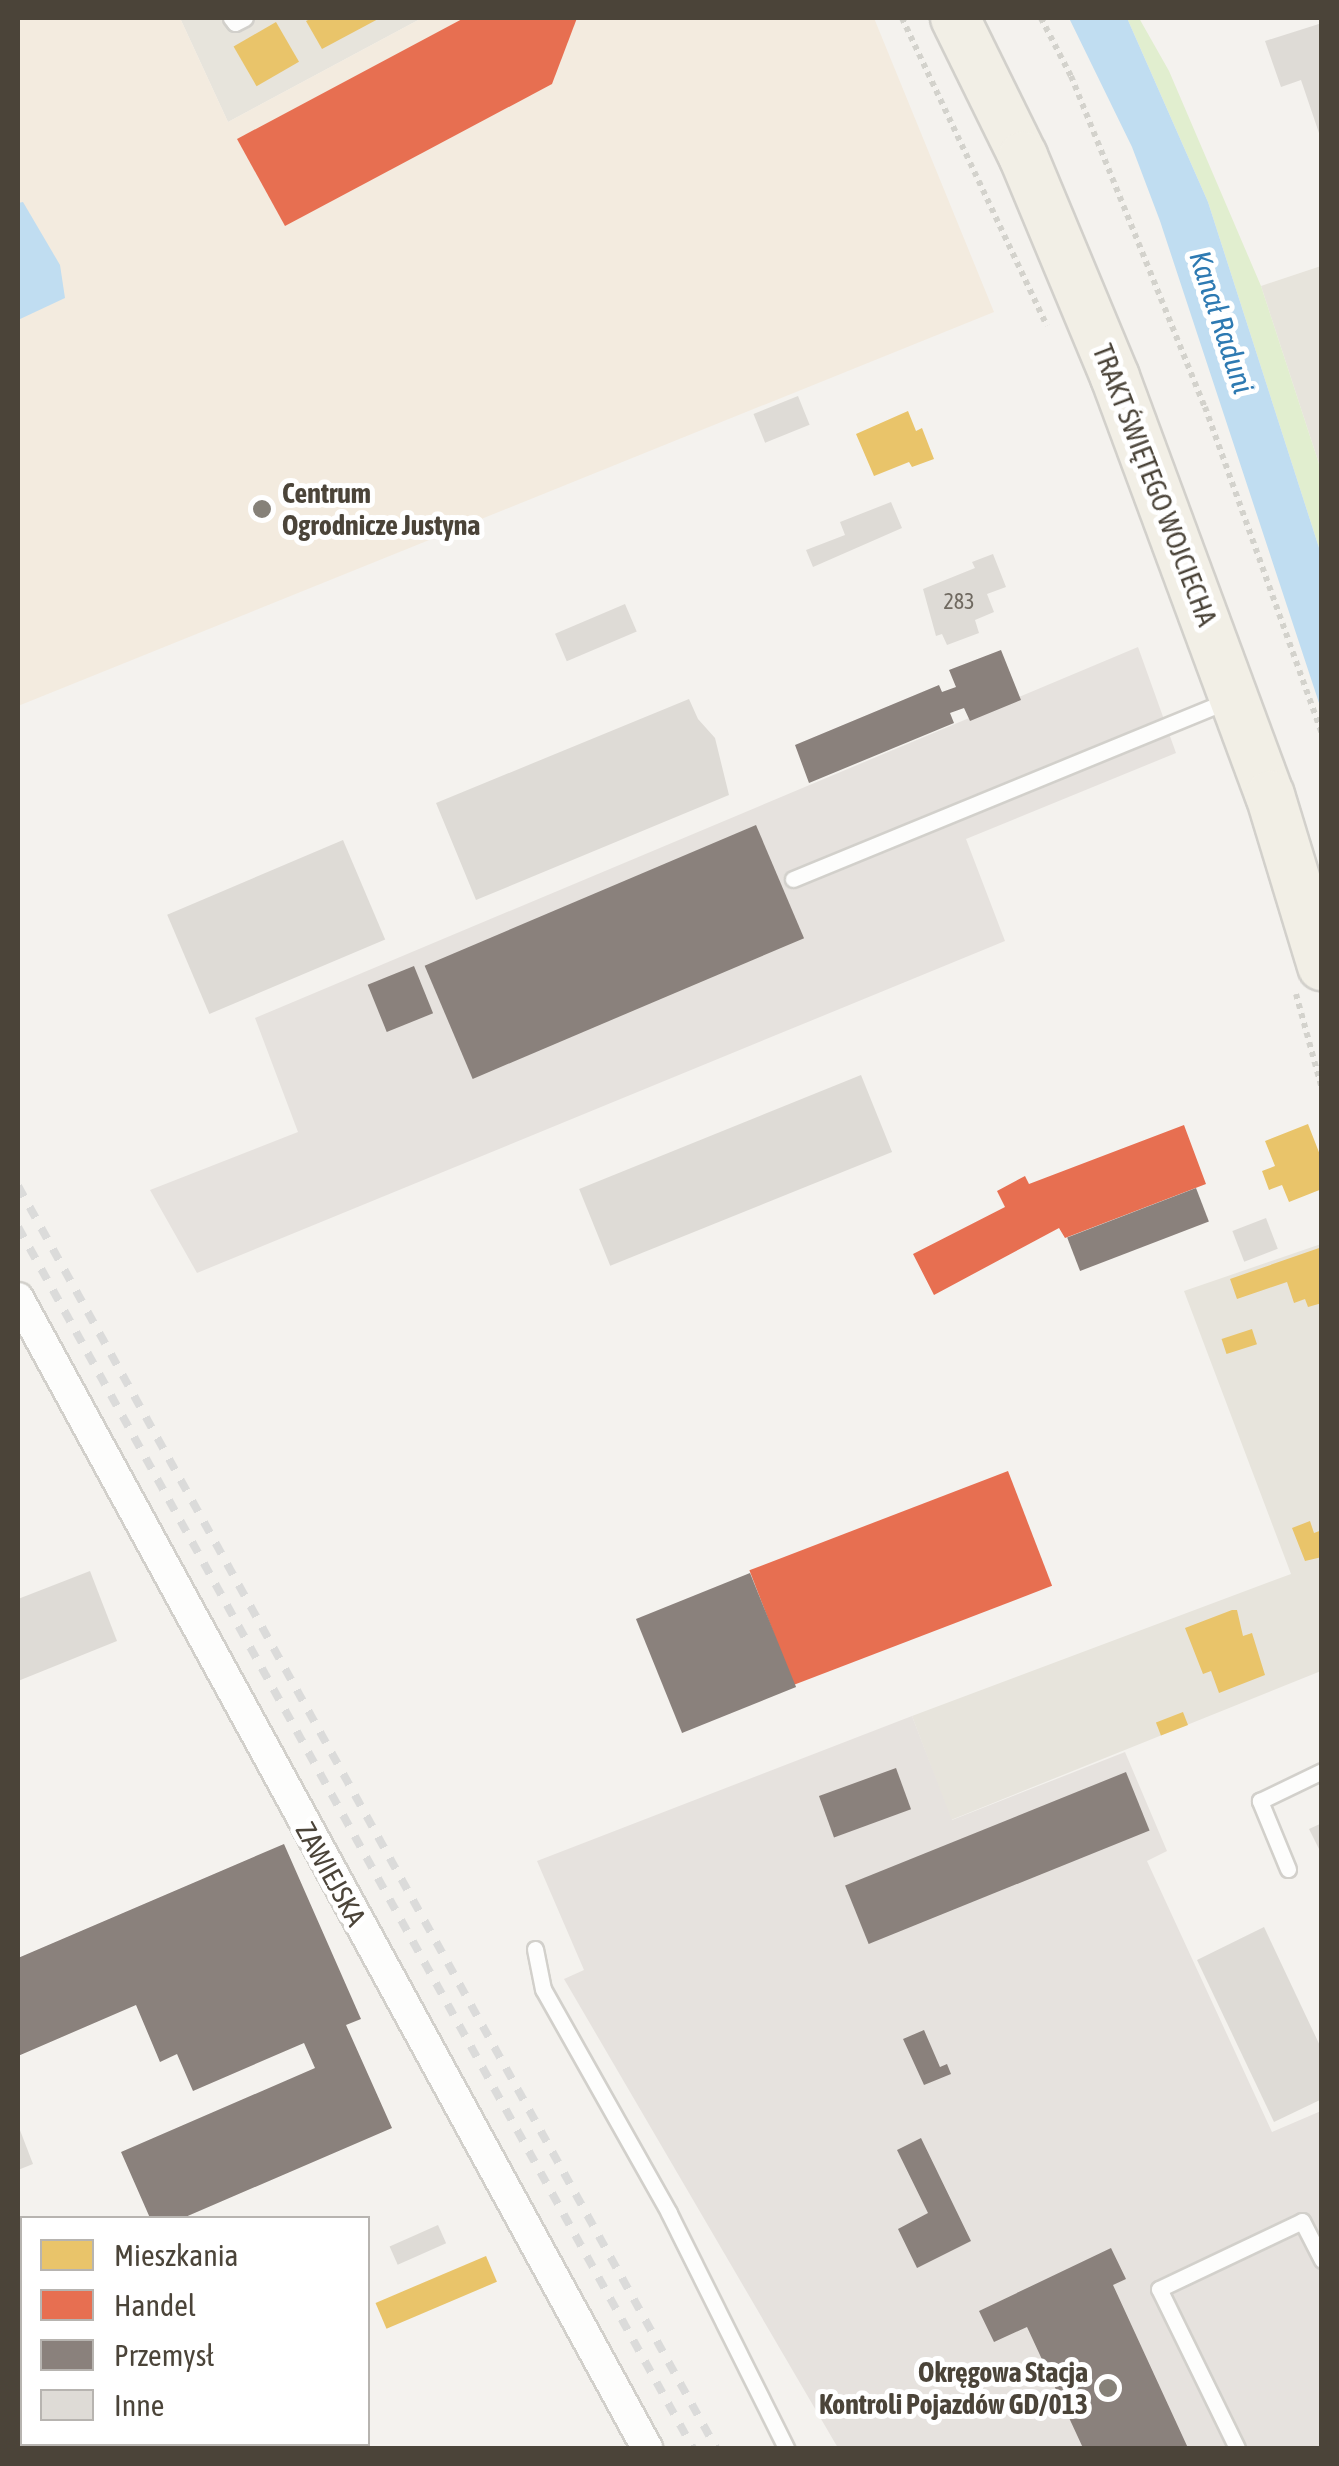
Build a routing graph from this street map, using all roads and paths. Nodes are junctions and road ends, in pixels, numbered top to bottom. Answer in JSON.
{"nodes":[{"id":1,"x":231,"y":18,"type":"edge"},
{"id":2,"x":244,"y":18,"type":"edge"},
{"id":3,"x":902,"y":18,"type":"edge"},
{"id":4,"x":955,"y":18,"type":"edge"},
{"id":5,"x":1041,"y":18,"type":"edge"},
{"id":6,"x":1052,"y":337,"type":"dead end"},
{"id":7,"x":1235,"y":697,"type":"junction"},
{"id":8,"x":1322,"y":734,"type":"edge"},
{"id":9,"x":792,"y":878,"type":"dead end"},
{"id":10,"x":1308,"y":976,"type":"edge"},
{"id":11,"x":1322,"y":1089,"type":"edge"},
{"id":12,"x":18,"y":1298,"type":"edge"},
{"id":13,"x":1322,"y":1771,"type":"edge"},
{"id":14,"x":1288,"y":1868,"type":"dead end"},
{"id":15,"x":535,"y":1949,"type":"dead end"},
{"id":16,"x":1322,"y":2260,"type":"edge"},
{"id":17,"x":647,"y":2448,"type":"edge"},
{"id":18,"x":786,"y":2448,"type":"edge"},
{"id":19,"x":1237,"y":2448,"type":"edge"}],
"edges":[{"from":1,"to":2,"type":"lane"},
{"from":3,"to":6,"type":"path"},
{"from":4,"to":7,"type":"main road","name":"TRAKT ŚWIĘTEGO WOJCIECHA"},
{"from":5,"to":8,"type":"path"},
{"from":7,"to":9,"type":"lane"},
{"from":7,"to":10,"type":"main road","name":"TRAKT ŚWIĘTEGO WOJCIECHA"},
{"from":10,"to":11,"type":"path"},
{"from":12,"to":17,"type":"street","name":"ZAWIEJSKA"},
{"from":13,"to":14,"type":"lane"},
{"from":15,"to":18,"type":"lane"},
{"from":16,"to":19,"type":"lane"}]}
